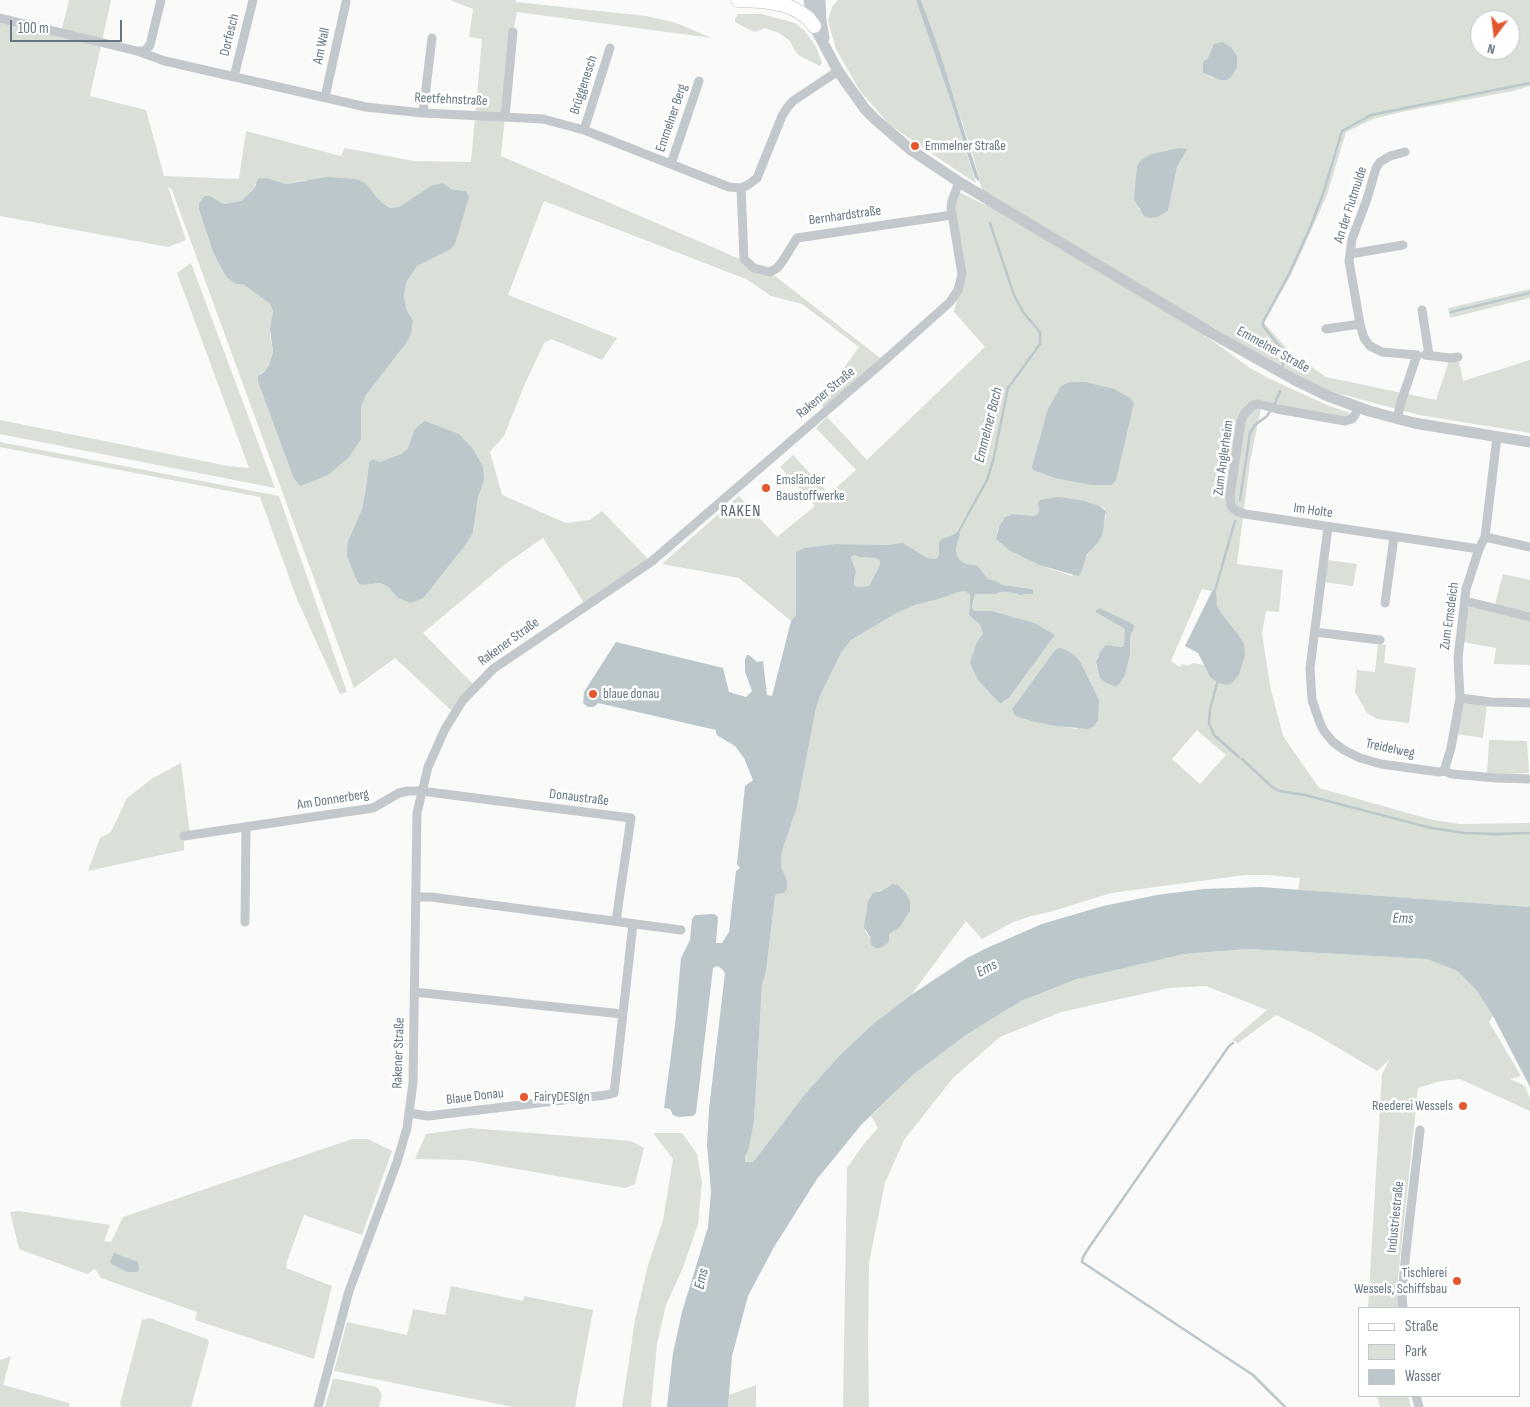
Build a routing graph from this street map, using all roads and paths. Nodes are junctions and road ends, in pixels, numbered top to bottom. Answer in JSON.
{"nodes":[{"id":1,"x":161,"y":0,"type":"edge"},
{"id":2,"x":253,"y":0,"type":"edge"},
{"id":3,"x":738,"y":0,"type":"edge"},
{"id":4,"x":809,"y":0,"type":"edge"},
{"id":5,"x":820,"y":0,"type":"edge"},
{"id":6,"x":346,"y":2,"type":"dead end"},
{"id":7,"x":0,"y":18,"type":"edge"},
{"id":8,"x":814,"y":26,"type":"junction"},
{"id":9,"x":513,"y":32,"type":"dead end"},
{"id":10,"x":432,"y":38,"type":"dead end"},
{"id":11,"x":826,"y":47,"type":"junction"},
{"id":12,"x":610,"y":48,"type":"dead end"},
{"id":13,"x":137,"y":51,"type":"junction"},
{"id":14,"x":838,"y":71,"type":"junction"},
{"id":15,"x":234,"y":77,"type":"junction"},
{"id":16,"x":699,"y":81,"type":"dead end"},
{"id":17,"x":325,"y":97,"type":"junction"},
{"id":18,"x":423,"y":113,"type":"junction"},
{"id":19,"x":505,"y":117,"type":"junction"},
{"id":20,"x":584,"y":130,"type":"junction"},
{"id":21,"x":1405,"y":152,"type":"dead end"},
{"id":22,"x":671,"y":164,"type":"junction"},
{"id":23,"x":959,"y":182,"type":"junction"},
{"id":24,"x":741,"y":188,"type":"junction"},
{"id":25,"x":952,"y":215,"type":"junction"},
{"id":26,"x":1403,"y":245,"type":"dead end"},
{"id":27,"x":1350,"y":254,"type":"junction"},
{"id":28,"x":1422,"y":310,"type":"dead end"},
{"id":29,"x":1360,"y":324,"type":"junction"},
{"id":30,"x":1326,"y":329,"type":"dead end"},
{"id":31,"x":1417,"y":355,"type":"junction"},
{"id":32,"x":1429,"y":355,"type":"junction"},
{"id":33,"x":1458,"y":356,"type":"dead end"},
{"id":34,"x":1358,"y":407,"type":"junction"},
{"id":35,"x":1397,"y":419,"type":"junction"},
{"id":36,"x":1497,"y":437,"type":"junction"},
{"id":37,"x":1530,"y":442,"type":"edge"},
{"id":38,"x":1231,"y":506,"type":"joint"},
{"id":39,"x":1328,"y":527,"type":"junction"},
{"id":40,"x":1394,"y":537,"type":"junction"},
{"id":41,"x":1485,"y":537,"type":"junction"},
{"id":42,"x":1530,"y":547,"type":"edge"},
{"id":43,"x":1478,"y":549,"type":"junction"},
{"id":44,"x":1465,"y":601,"type":"junction"},
{"id":45,"x":1386,"y":603,"type":"dead end"},
{"id":46,"x":1530,"y":617,"type":"edge"},
{"id":47,"x":1316,"y":632,"type":"junction"},
{"id":48,"x":1380,"y":640,"type":"dead end"},
{"id":49,"x":1460,"y":698,"type":"junction"},
{"id":50,"x":1530,"y":703,"type":"edge"},
{"id":51,"x":1444,"y":771,"type":"junction"},
{"id":52,"x":1530,"y":779,"type":"edge"},
{"id":53,"x":421,"y":791,"type":"junction"},
{"id":54,"x":246,"y":827,"type":"junction"},
{"id":55,"x":184,"y":836,"type":"dead end"},
{"id":56,"x":416,"y":897,"type":"junction"},
{"id":57,"x":616,"y":921,"type":"junction"},
{"id":58,"x":245,"y":922,"type":"dead end"},
{"id":59,"x":633,"y":924,"type":"junction"},
{"id":60,"x":681,"y":930,"type":"dead end"},
{"id":61,"x":414,"y":992,"type":"junction"},
{"id":62,"x":622,"y":1014,"type":"junction"},
{"id":63,"x":409,"y":1113,"type":"junction"},
{"id":64,"x":1420,"y":1130,"type":"dead end"},
{"id":65,"x":1403,"y":1307,"type":"edge"},
{"id":66,"x":318,"y":1407,"type":"edge"}],
"edges":[{"from":1,"to":13,"type":"street"},
{"from":2,"to":15,"type":"street","name":"Dorfesch"},
{"from":3,"to":8,"type":"main road"},
{"from":4,"to":8,"type":"street","name":"Emmelner Straße"},
{"from":5,"to":11,"type":"street","name":"Emmelner Straße"},
{"from":6,"to":17,"type":"street","name":"Am Wall"},
{"from":7,"to":13,"type":"street","name":"Reetfehnstraße"},
{"from":8,"to":11,"type":"street","name":"Emmelner Straße"},
{"from":9,"to":19,"type":"street"},
{"from":10,"to":18,"type":"street"},
{"from":11,"to":14,"type":"street","name":"Emmelner Straße"},
{"from":12,"to":20,"type":"street","name":"Brüggenesch"},
{"from":13,"to":15,"type":"street","name":"Reetfehnstraße"},
{"from":14,"to":23,"type":"street","name":"Emmelner Straße"},
{"from":14,"to":24,"type":"street"},
{"from":15,"to":17,"type":"street","name":"Reetfehnstraße"},
{"from":16,"to":22,"type":"street","name":"Emmelner Berg"},
{"from":17,"to":18,"type":"street","name":"Reetfehnstraße"},
{"from":18,"to":19,"type":"street","name":"Reetfehnstraße"},
{"from":19,"to":20,"type":"street","name":"Reetfehnstraße"},
{"from":20,"to":22,"type":"street","name":"Reetfehnstraße"},
{"from":21,"to":27,"type":"street","name":"An der Flutmulde"},
{"from":22,"to":24,"type":"street","name":"Reetfehnstraße"},
{"from":23,"to":25,"type":"street","name":"Rakener Straße"},
{"from":23,"to":34,"type":"street","name":"Emmelner Straße"},
{"from":24,"to":25,"type":"street","name":"Bernhardstraße"},
{"from":25,"to":53,"type":"street","name":"Rakener Straße"},
{"from":26,"to":27,"type":"street","name":"An der Flutmulde"},
{"from":27,"to":29,"type":"street","name":"An der Flutmulde"},
{"from":28,"to":32,"type":"street"},
{"from":29,"to":30,"type":"street"},
{"from":29,"to":31,"type":"street","name":"An der Flutmulde"},
{"from":31,"to":32,"type":"street","name":"An der Flutmulde"},
{"from":31,"to":35,"type":"street"},
{"from":32,"to":33,"type":"street","name":"An der Flutmulde"},
{"from":34,"to":35,"type":"street","name":"Emmelner Straße"},
{"from":34,"to":38,"type":"street","name":"Zum Anglerheim"},
{"from":35,"to":36,"type":"street","name":"Emmelner Straße"},
{"from":36,"to":37,"type":"street","name":"Emmelner Straße"},
{"from":36,"to":41,"type":"street","name":"Zum Emsdeich"},
{"from":38,"to":39,"type":"street","name":"Im Holte"},
{"from":39,"to":40,"type":"street","name":"Im Holte"},
{"from":39,"to":47,"type":"street","name":"Treidelweg"},
{"from":40,"to":43,"type":"street","name":"Im Holte"},
{"from":40,"to":45,"type":"street"},
{"from":41,"to":42,"type":"street"},
{"from":41,"to":43,"type":"street","name":"Zum Emsdeich"},
{"from":43,"to":44,"type":"street","name":"Zum Emsdeich"},
{"from":44,"to":46,"type":"street"},
{"from":44,"to":49,"type":"street","name":"Zum Emsdeich"},
{"from":47,"to":48,"type":"street"},
{"from":47,"to":51,"type":"street","name":"Treidelweg"},
{"from":49,"to":50,"type":"street"},
{"from":49,"to":51,"type":"street","name":"Zum Emsdeich"},
{"from":51,"to":52,"type":"street","name":"Treidelweg"},
{"from":53,"to":54,"type":"street","name":"Am Donnerberg"},
{"from":53,"to":56,"type":"street","name":"Rakener Straße"},
{"from":53,"to":57,"type":"street","name":"Donaustraße"},
{"from":54,"to":55,"type":"street","name":"Am Donnerberg"},
{"from":54,"to":58,"type":"street"},
{"from":56,"to":57,"type":"street"},
{"from":56,"to":61,"type":"street","name":"Rakener Straße"},
{"from":57,"to":59,"type":"street"},
{"from":59,"to":60,"type":"street"},
{"from":59,"to":62,"type":"street","name":"Blaue Donau"},
{"from":61,"to":62,"type":"street"},
{"from":61,"to":63,"type":"street","name":"Rakener Straße"},
{"from":62,"to":63,"type":"street","name":"Blaue Donau"},
{"from":63,"to":66,"type":"street","name":"Rakener Straße"},
{"from":64,"to":65,"type":"street","name":"Industriestraße"}]}
